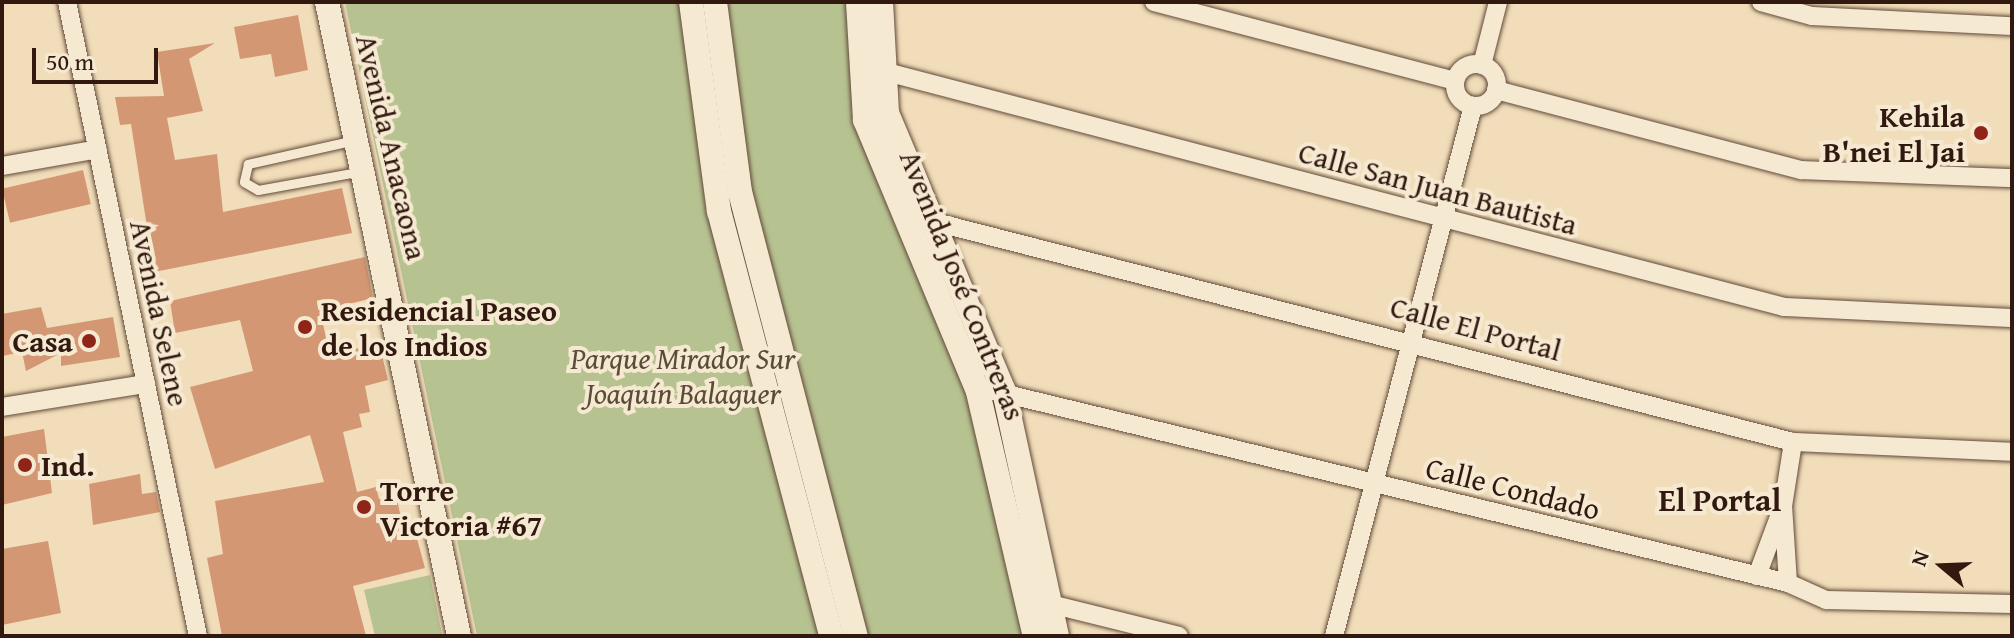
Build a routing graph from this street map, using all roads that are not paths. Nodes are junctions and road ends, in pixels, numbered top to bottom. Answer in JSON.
{"nodes":[{"id":1,"x":67,"y":2,"type":"edge"},
{"id":2,"x":327,"y":2,"type":"edge"},
{"id":3,"x":691,"y":2,"type":"edge"},
{"id":4,"x":715,"y":2,"type":"edge"},
{"id":5,"x":858,"y":2,"type":"edge"},
{"id":6,"x":881,"y":2,"type":"edge"},
{"id":7,"x":1154,"y":2,"type":"edge"},
{"id":8,"x":1498,"y":2,"type":"edge"},
{"id":9,"x":1761,"y":2,"type":"edge"},
{"id":10,"x":1894,"y":11,"type":"edge"},
{"id":11,"x":2012,"y":26,"type":"edge"},
{"id":12,"x":858,"y":62,"type":"junction"},
{"id":13,"x":1482,"y":65,"type":"junction"},
{"id":14,"x":882,"y":72,"type":"junction"},
{"id":15,"x":1455,"y":81,"type":"junction"},
{"id":16,"x":1496,"y":90,"type":"junction"},
{"id":17,"x":1473,"y":106,"type":"junction"},
{"id":18,"x":358,"y":139,"type":"junction"},
{"id":19,"x":98,"y":149,"type":"junction"},
{"id":20,"x":2,"y":166,"type":"edge"},
{"id":21,"x":365,"y":171,"type":"junction"},
{"id":22,"x":2012,"y":178,"type":"edge"},
{"id":23,"x":1443,"y":219,"type":"junction"},
{"id":24,"x":931,"y":221,"type":"junction"},
{"id":25,"x":2012,"y":318,"type":"edge"},
{"id":26,"x":1412,"y":340,"type":"junction"},
{"id":27,"x":146,"y":384,"type":"junction"},
{"id":28,"x":1004,"y":391,"type":"junction"},
{"id":29,"x":978,"y":392,"type":"junction"},
{"id":30,"x":2,"y":407,"type":"edge"},
{"id":31,"x":1793,"y":442,"type":"junction"},
{"id":32,"x":2012,"y":452,"type":"edge"},
{"id":33,"x":1374,"y":482,"type":"junction"},
{"id":34,"x":1783,"y":506,"type":"junction"},
{"id":35,"x":1757,"y":576,"type":"junction"},
{"id":36,"x":1788,"y":583,"type":"junction"},
{"id":37,"x":1028,"y":598,"type":"junction"},
{"id":38,"x":2012,"y":604,"type":"edge"},
{"id":39,"x":1053,"y":605,"type":"junction"},
{"id":40,"x":842,"y":632,"type":"edge"},
{"id":41,"x":198,"y":636,"type":"edge"},
{"id":42,"x":459,"y":636,"type":"edge"},
{"id":43,"x":1035,"y":636,"type":"edge"},
{"id":44,"x":1057,"y":636,"type":"edge"},
{"id":45,"x":1179,"y":636,"type":"edge"},
{"id":46,"x":1334,"y":636,"type":"edge"}],
"edges":[{"from":1,"to":19,"type":"street","name":"Avenida Selene"},
{"from":2,"to":18,"type":"main road","name":"Avenida Anacaona"},
{"from":3,"to":40,"type":"main road"},
{"from":4,"to":40,"type":"main road"},
{"from":5,"to":12,"type":"main road","name":"Avenida José Contreras"},
{"from":6,"to":14,"type":"main road","name":"Avenida José Contreras"},
{"from":7,"to":15,"type":"street"},
{"from":8,"to":13,"type":"street"},
{"from":9,"to":10,"type":"street"},
{"from":10,"to":11,"type":"street"},
{"from":12,"to":14,"type":"street","name":"Calle San Juan Bautista"},
{"from":12,"to":29,"type":"main road","name":"Avenida José Contreras"},
{"from":13,"to":15,"type":"street"},
{"from":13,"to":16,"type":"street"},
{"from":14,"to":23,"type":"street","name":"Calle San Juan Bautista"},
{"from":14,"to":24,"type":"main road","name":"Avenida José Contreras"},
{"from":15,"to":17,"type":"street"},
{"from":16,"to":17,"type":"street"},
{"from":16,"to":22,"type":"street"},
{"from":17,"to":23,"type":"street"},
{"from":18,"to":21,"type":"main road","name":"Avenida Anacaona"},
{"from":18,"to":21,"type":"lane"},
{"from":19,"to":20,"type":"street"},
{"from":19,"to":27,"type":"street","name":"Avenida Selene"},
{"from":21,"to":42,"type":"main road","name":"Avenida Anacaona"},
{"from":23,"to":25,"type":"street","name":"Calle San Juan Bautista"},
{"from":23,"to":26,"type":"street"},
{"from":24,"to":26,"type":"street","name":"Calle El Portal"},
{"from":24,"to":28,"type":"main road","name":"Avenida José Contreras"},
{"from":26,"to":31,"type":"street","name":"Calle El Portal"},
{"from":26,"to":33,"type":"street"},
{"from":27,"to":30,"type":"street"},
{"from":27,"to":41,"type":"street","name":"Avenida Selene"},
{"from":28,"to":29,"type":"street","name":"Calle Condado"},
{"from":28,"to":33,"type":"street","name":"Calle Condado"},
{"from":28,"to":39,"type":"main road","name":"Avenida José Contreras"},
{"from":29,"to":37,"type":"main road","name":"Avenida José Contreras"},
{"from":31,"to":32,"type":"street","name":"Calle El Portal"},
{"from":31,"to":34,"type":"street"},
{"from":33,"to":35,"type":"street","name":"Calle Condado"},
{"from":33,"to":46,"type":"street"},
{"from":34,"to":35,"type":"street"},
{"from":34,"to":36,"type":"street"},
{"from":35,"to":36,"type":"street","name":"Calle Condado"},
{"from":36,"to":38,"type":"street","name":"Calle Condado"},
{"from":37,"to":39,"type":"street"},
{"from":37,"to":43,"type":"main road","name":"Avenida José Contreras"},
{"from":39,"to":44,"type":"main road","name":"Avenida José Contreras"},
{"from":39,"to":45,"type":"street"}]}
